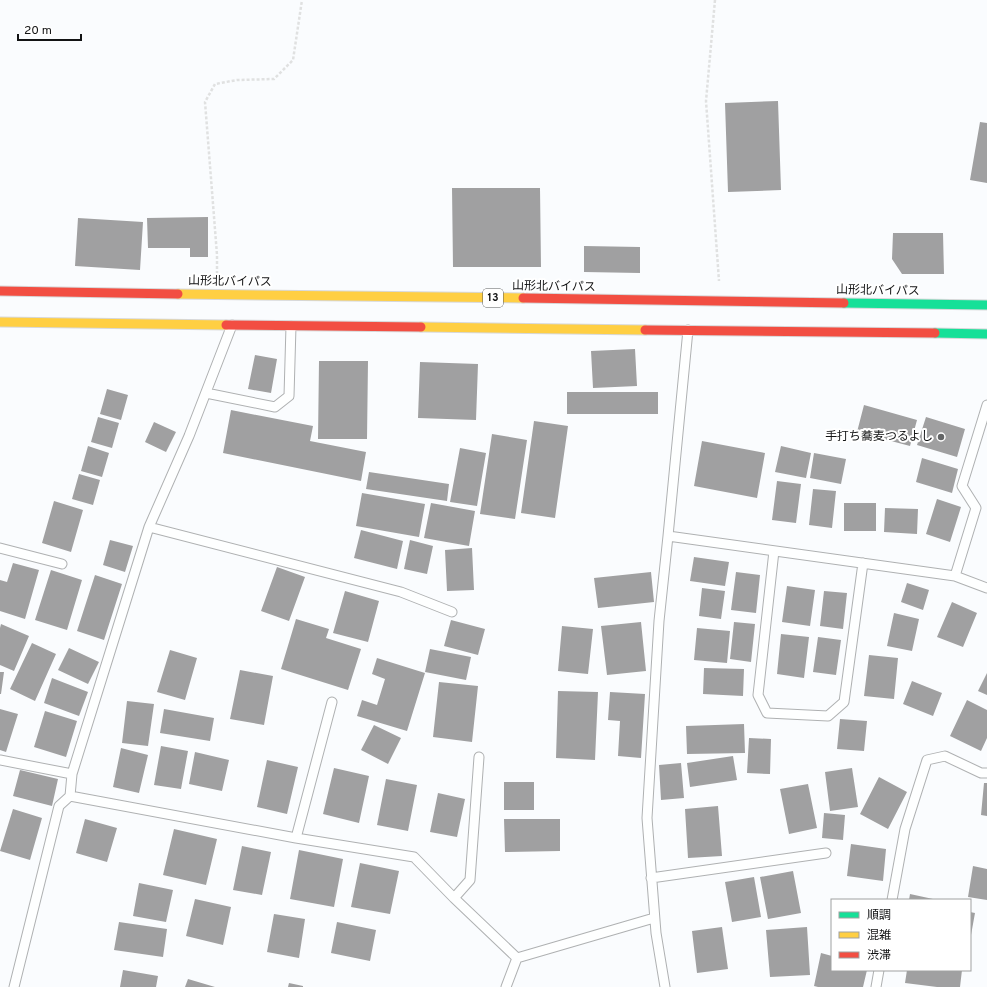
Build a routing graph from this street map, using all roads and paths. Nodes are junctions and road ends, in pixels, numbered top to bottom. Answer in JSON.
{"nodes":[{"id":1,"x":302,"y":0,"type":"edge"},
{"id":2,"x":716,"y":0,"type":"edge"},
{"id":3,"x":0,"y":291,"type":"edge"},
{"id":4,"x":217,"y":294,"type":"junction"},
{"id":5,"x":720,"y":301,"type":"junction"},
{"id":6,"x":987,"y":305,"type":"edge"},
{"id":7,"x":0,"y":322,"type":"edge"},
{"id":8,"x":232,"y":325,"type":"junction"},
{"id":9,"x":291,"y":326,"type":"junction"},
{"id":10,"x":688,"y":330,"type":"junction"},
{"id":11,"x":987,"y":334,"type":"edge"},
{"id":12,"x":206,"y":393,"type":"junction"},
{"id":13,"x":987,"y":405,"type":"edge"},
{"id":14,"x":150,"y":526,"type":"junction"},
{"id":15,"x":668,"y":536,"type":"junction"},
{"id":16,"x":0,"y":548,"type":"edge"},
{"id":17,"x":774,"y":551,"type":"junction"},
{"id":18,"x":862,"y":563,"type":"junction"},
{"id":19,"x":62,"y":564,"type":"dead end"},
{"id":20,"x":956,"y":576,"type":"junction"},
{"id":21,"x":987,"y":588,"type":"edge"},
{"id":22,"x":452,"y":612,"type":"dead end"},
{"id":23,"x":332,"y":702,"type":"dead end"},
{"id":24,"x":479,"y":757,"type":"dead end"},
{"id":25,"x":0,"y":760,"type":"edge"},
{"id":26,"x":987,"y":773,"type":"edge"},
{"id":27,"x":72,"y":774,"type":"junction"},
{"id":28,"x":70,"y":796,"type":"junction"},
{"id":29,"x":296,"y":838,"type":"junction"},
{"id":30,"x":826,"y":852,"type":"dead end"},
{"id":31,"x":652,"y":878,"type":"junction"},
{"id":32,"x":454,"y":898,"type":"junction"},
{"id":33,"x":892,"y":899,"type":"edge"},
{"id":34,"x":654,"y":918,"type":"junction"},
{"id":35,"x":517,"y":958,"type":"junction"},
{"id":36,"x":879,"y":971,"type":"edge"},
{"id":37,"x":14,"y":987,"type":"edge"},
{"id":38,"x":506,"y":987,"type":"edge"},
{"id":39,"x":665,"y":987,"type":"edge"},
{"id":40,"x":876,"y":987,"type":"edge"}],
"edges":[{"from":1,"to":4,"type":"path"},
{"from":2,"to":5,"type":"path"},
{"from":3,"to":4,"type":"highway","name":"山形北バイパス","number":"13"},
{"from":4,"to":5,"type":"highway","name":"山形北バイパス","number":"13"},
{"from":5,"to":6,"type":"highway","name":"山形北バイパス","number":"13"},
{"from":7,"to":8,"type":"highway"},
{"from":8,"to":9,"type":"highway"},
{"from":8,"to":12,"type":"lane"},
{"from":9,"to":10,"type":"highway"},
{"from":9,"to":12,"type":"lane"},
{"from":10,"to":11,"type":"highway"},
{"from":10,"to":15,"type":"lane"},
{"from":12,"to":14,"type":"lane"},
{"from":13,"to":20,"type":"lane"},
{"from":14,"to":22,"type":"lane"},
{"from":14,"to":27,"type":"lane"},
{"from":15,"to":17,"type":"lane"},
{"from":15,"to":31,"type":"lane"},
{"from":16,"to":19,"type":"lane"},
{"from":17,"to":18,"type":"lane"},
{"from":17,"to":18,"type":"lane"},
{"from":18,"to":20,"type":"lane"},
{"from":20,"to":21,"type":"lane"},
{"from":23,"to":29,"type":"lane"},
{"from":24,"to":32,"type":"lane"},
{"from":25,"to":27,"type":"lane"},
{"from":26,"to":33,"type":"lane"},
{"from":27,"to":28,"type":"lane"},
{"from":28,"to":29,"type":"lane"},
{"from":28,"to":37,"type":"lane"},
{"from":29,"to":32,"type":"lane"},
{"from":30,"to":31,"type":"lane"},
{"from":31,"to":34,"type":"lane"},
{"from":32,"to":35,"type":"lane"},
{"from":34,"to":35,"type":"lane"},
{"from":34,"to":39,"type":"lane"},
{"from":35,"to":38,"type":"lane"},
{"from":36,"to":40,"type":"lane"}]}
